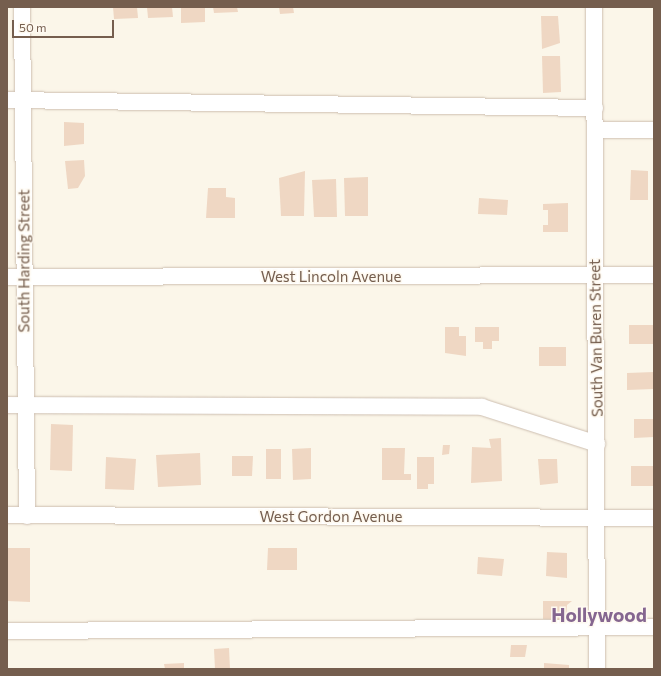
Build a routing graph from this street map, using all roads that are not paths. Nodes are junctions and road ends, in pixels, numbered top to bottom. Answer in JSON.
{"nodes":[{"id":1,"x":22,"y":7,"type":"edge"},
{"id":2,"x":594,"y":7,"type":"edge"},
{"id":3,"x":15,"y":100,"type":"edge"},
{"id":4,"x":595,"y":108,"type":"junction"},
{"id":5,"x":595,"y":130,"type":"junction"},
{"id":6,"x":654,"y":130,"type":"edge"},
{"id":7,"x":654,"y":275,"type":"edge"},
{"id":8,"x":595,"y":276,"type":"junction"},
{"id":9,"x":7,"y":277,"type":"edge"},
{"id":10,"x":23,"y":277,"type":"junction"},
{"id":11,"x":7,"y":405,"type":"edge"},
{"id":12,"x":25,"y":405,"type":"junction"},
{"id":13,"x":597,"y":444,"type":"junction"},
{"id":14,"x":7,"y":516,"type":"edge"},
{"id":15,"x":27,"y":516,"type":"junction"},
{"id":16,"x":597,"y":516,"type":"junction"},
{"id":17,"x":654,"y":518,"type":"edge"},
{"id":18,"x":597,"y":627,"type":"junction"},
{"id":19,"x":654,"y":627,"type":"edge"},
{"id":20,"x":7,"y":631,"type":"edge"},
{"id":21,"x":597,"y":669,"type":"edge"}],
"edges":[{"from":1,"to":3,"type":"street","name":"South Harding Street"},
{"from":2,"to":4,"type":"street","name":"South Van Buren Street"},
{"from":3,"to":4,"type":"street"},
{"from":3,"to":10,"type":"street","name":"South Harding Street"},
{"from":4,"to":5,"type":"street","name":"South Van Buren Street"},
{"from":5,"to":6,"type":"street"},
{"from":5,"to":8,"type":"street","name":"South Van Buren Street"},
{"from":7,"to":8,"type":"street","name":"West Lincoln Avenue"},
{"from":8,"to":10,"type":"street","name":"West Lincoln Avenue"},
{"from":8,"to":13,"type":"street","name":"South Van Buren Street"},
{"from":9,"to":10,"type":"street","name":"West Lincoln Avenue"},
{"from":10,"to":12,"type":"street","name":"South Harding Street"},
{"from":11,"to":12,"type":"street"},
{"from":12,"to":13,"type":"street"},
{"from":12,"to":15,"type":"street","name":"South Harding Street"},
{"from":13,"to":16,"type":"street","name":"South Van Buren Street"},
{"from":14,"to":15,"type":"street","name":"West Gordon Avenue"},
{"from":15,"to":16,"type":"street","name":"West Gordon Avenue"},
{"from":16,"to":17,"type":"street","name":"West Gordon Avenue"},
{"from":16,"to":18,"type":"street","name":"South Van Buren Street"},
{"from":18,"to":19,"type":"street"},
{"from":18,"to":20,"type":"street"},
{"from":18,"to":21,"type":"street","name":"South Van Buren Street"}]}
